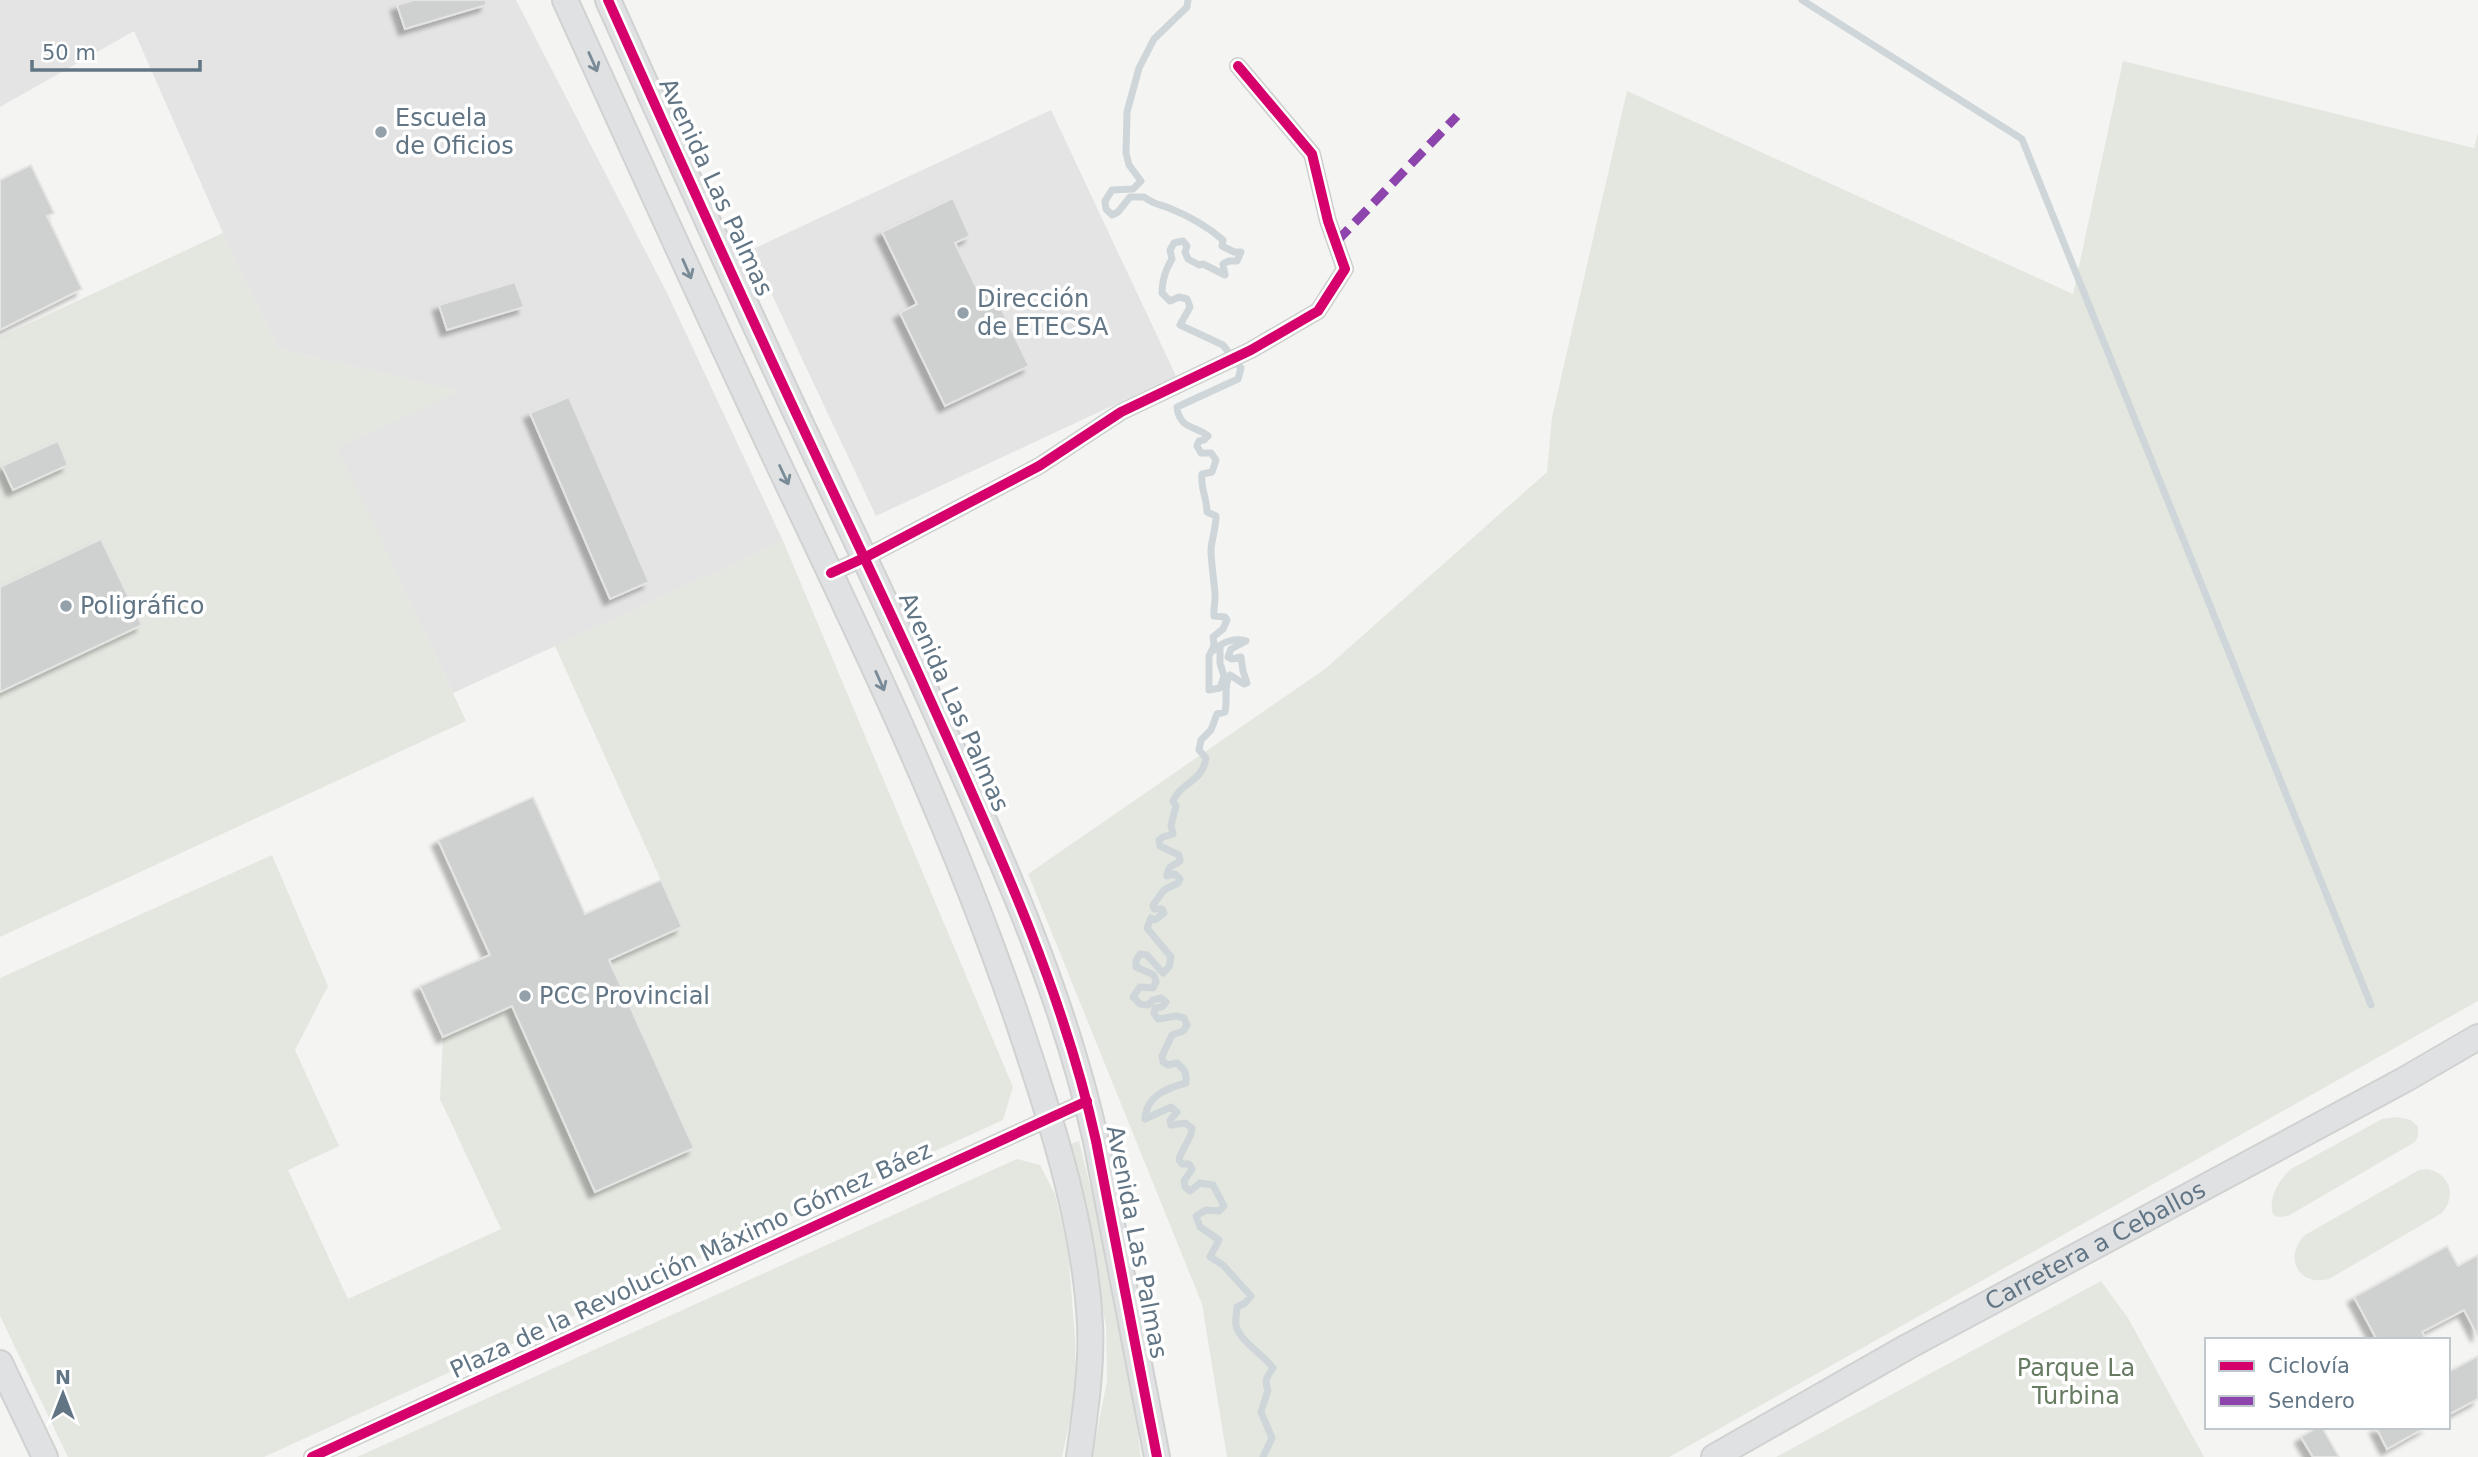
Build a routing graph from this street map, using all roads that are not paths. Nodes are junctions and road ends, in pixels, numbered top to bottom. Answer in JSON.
{"nodes":[{"id":1,"x":565,"y":0,"type":"edge"},
{"id":2,"x":608,"y":0,"type":"edge"},
{"id":3,"x":1238,"y":66,"type":"dead end"},
{"id":4,"x":684,"y":169,"type":"junction"},
{"id":5,"x":649,"y":186,"type":"junction"},
{"id":6,"x":866,"y":557,"type":"junction"},
{"id":7,"x":831,"y":573,"type":"junction"},
{"id":8,"x":2478,"y":1037,"type":"edge"},
{"id":9,"x":1087,"y":1101,"type":"junction"},
{"id":10,"x":1051,"y":1119,"type":"junction"},
{"id":11,"x":0,"y":1363,"type":"edge"},
{"id":12,"x":45,"y":1457,"type":"edge"},
{"id":13,"x":312,"y":1457,"type":"edge"},
{"id":14,"x":1079,"y":1457,"type":"edge"},
{"id":15,"x":1157,"y":1457,"type":"edge"},
{"id":16,"x":1714,"y":1457,"type":"edge"}],
"edges":[{"from":1,"to":5,"type":"street","one_way":true},
{"from":2,"to":4,"type":"street","name":"Avenida Las Palmas"},
{"from":3,"to":6,"type":"street"},
{"from":4,"to":5,"type":"street"},
{"from":4,"to":6,"type":"street","name":"Avenida Las Palmas"},
{"from":5,"to":7,"type":"street","one_way":true},
{"from":6,"to":7,"type":"street"},
{"from":6,"to":9,"type":"street","name":"Avenida Las Palmas"},
{"from":7,"to":10,"type":"street","one_way":true},
{"from":8,"to":16,"type":"street","name":"Carretera a Ceballos"},
{"from":9,"to":10,"type":"street","name":"Plaza de la Revolución Máximo Gómez Báez"},
{"from":9,"to":15,"type":"street","name":"Avenida Las Palmas"},
{"from":10,"to":13,"type":"street","name":"Plaza de la Revolución Máximo Gómez Báez"},
{"from":10,"to":14,"type":"street"},
{"from":11,"to":12,"type":"street"}]}
